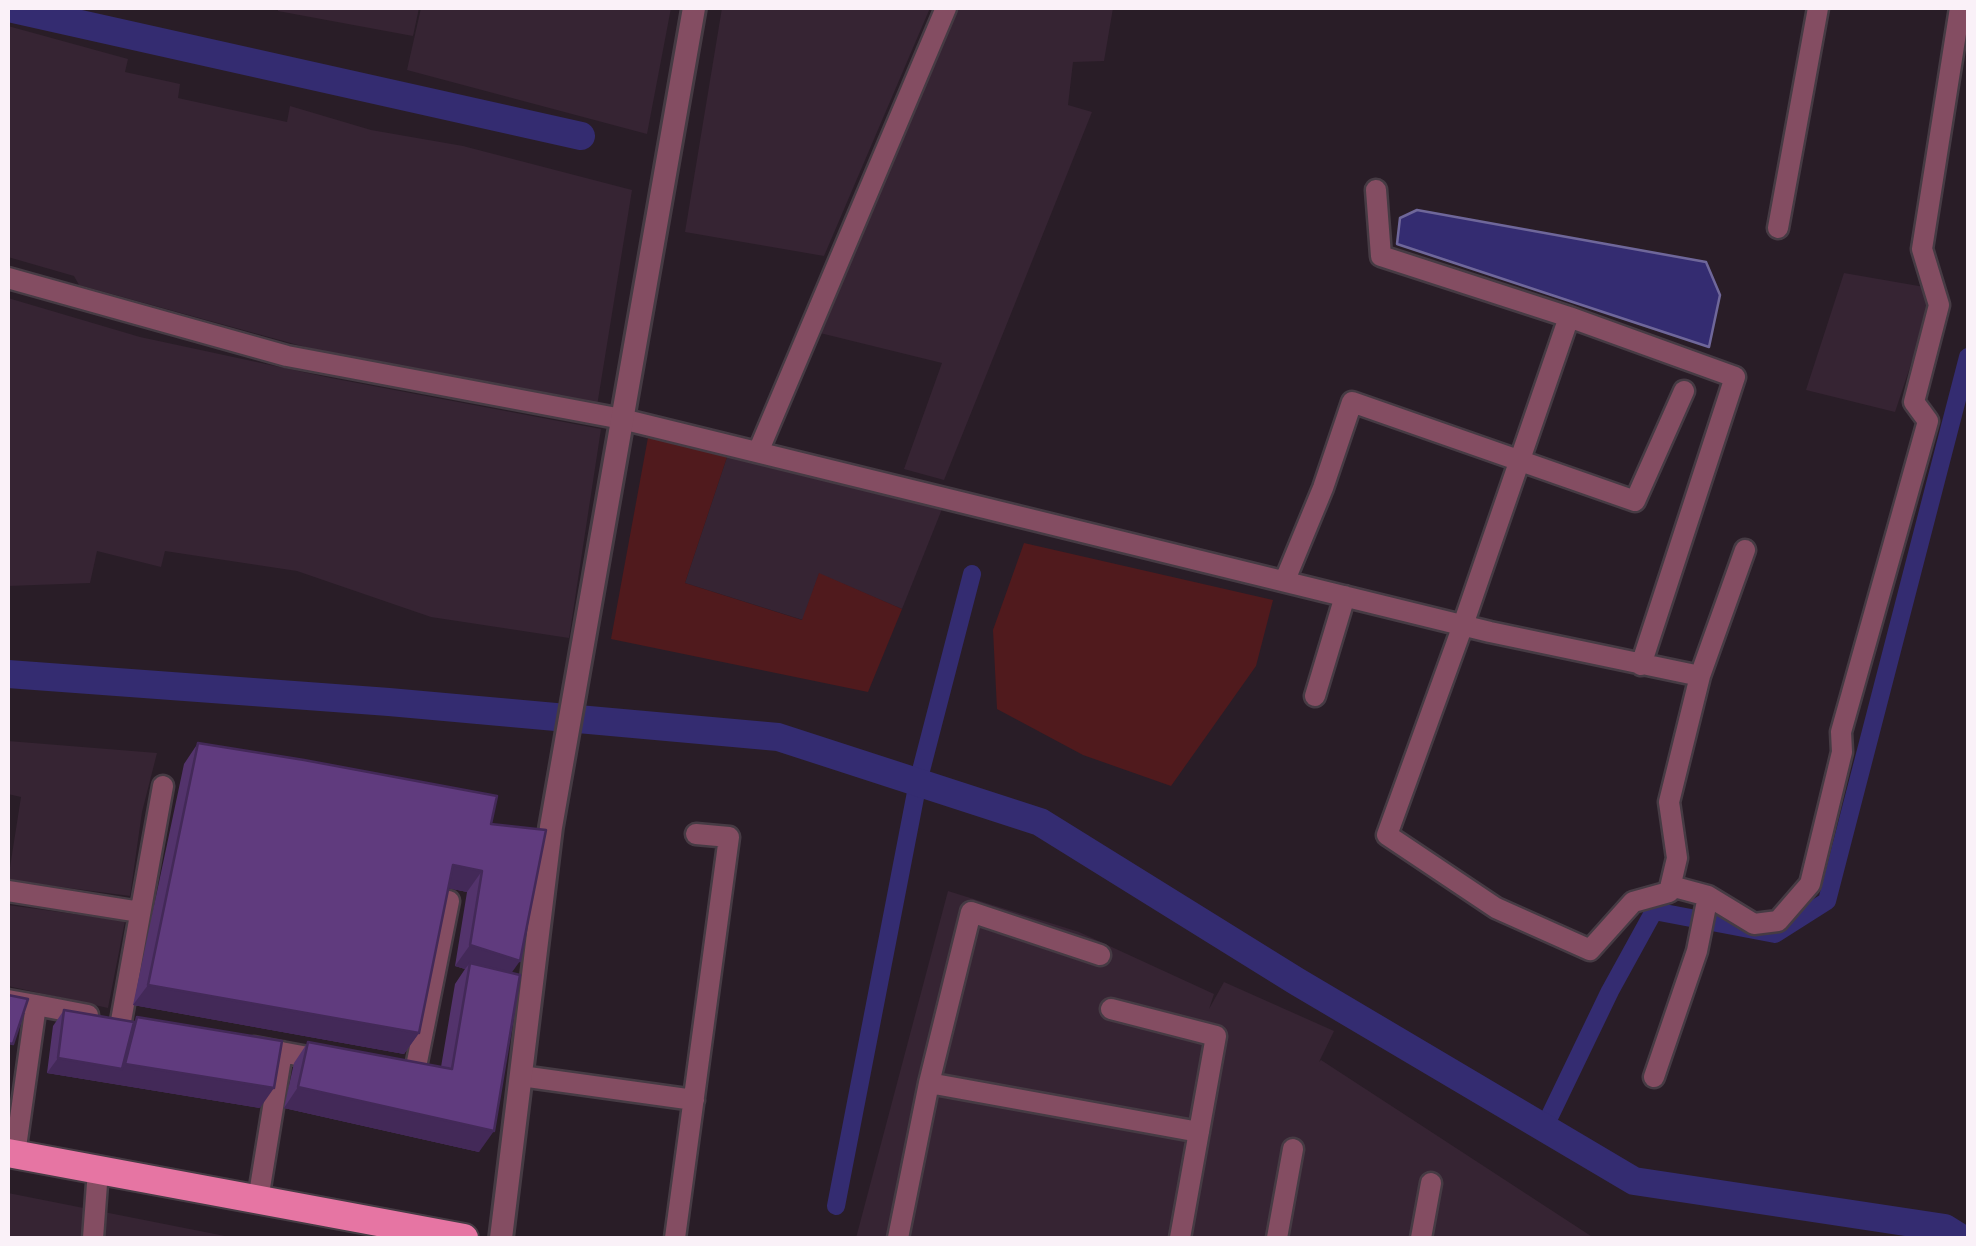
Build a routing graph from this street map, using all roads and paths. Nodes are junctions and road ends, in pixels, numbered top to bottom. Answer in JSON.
{"nodes":[{"id":1,"x":694,"y":8,"type":"edge"},
{"id":2,"x":946,"y":8,"type":"edge"},
{"id":3,"x":1818,"y":8,"type":"edge"},
{"id":4,"x":1960,"y":8,"type":"edge"},
{"id":5,"x":1376,"y":190,"type":"dead end"},
{"id":6,"x":1778,"y":228,"type":"dead end"},
{"id":7,"x":8,"y":278,"type":"edge"},
{"id":8,"x":1570,"y":317,"type":"junction"},
{"id":9,"x":1684,"y":391,"type":"dead end"},
{"id":10,"x":622,"y":420,"type":"junction"},
{"id":11,"x":758,"y":452,"type":"junction"},
{"id":12,"x":1518,"y":460,"type":"junction"},
{"id":13,"x":1745,"y":550,"type":"dead end"},
{"id":14,"x":1284,"y":580,"type":"junction"},
{"id":15,"x":1345,"y":596,"type":"junction"},
{"id":16,"x":1464,"y":626,"type":"junction"},
{"id":17,"x":1641,"y":665,"type":"junction"},
{"id":18,"x":1700,"y":676,"type":"junction"},
{"id":19,"x":1315,"y":696,"type":"dead end"},
{"id":20,"x":163,"y":786,"type":"dead end"},
{"id":21,"x":696,"y":834,"type":"dead end"},
{"id":22,"x":1671,"y":886,"type":"junction"},
{"id":23,"x":8,"y":891,"type":"edge"},
{"id":24,"x":1708,"y":896,"type":"junction"},
{"id":25,"x":449,"y":901,"type":"edge"},
{"id":26,"x":140,"y":912,"type":"junction"},
{"id":27,"x":1100,"y":956,"type":"dead end"},
{"id":28,"x":8,"y":1000,"type":"edge"},
{"id":29,"x":36,"y":1005,"type":"junction"},
{"id":30,"x":1110,"y":1008,"type":"dead end"},
{"id":31,"x":228,"y":1042,"type":"edge"},
{"id":32,"x":282,"y":1052,"type":"junction"},
{"id":33,"x":338,"y":1062,"type":"edge"},
{"id":34,"x":376,"y":1070,"type":"edge"},
{"id":35,"x":521,"y":1076,"type":"junction"},
{"id":36,"x":1654,"y":1077,"type":"dead end"},
{"id":37,"x":929,"y":1083,"type":"junction"},
{"id":38,"x":694,"y":1100,"type":"junction"},
{"id":39,"x":1199,"y":1132,"type":"junction"},
{"id":40,"x":1293,"y":1148,"type":"dead end"},
{"id":41,"x":11,"y":1153,"type":"edge"},
{"id":42,"x":98,"y":1170,"type":"junction"},
{"id":43,"x":1430,"y":1183,"type":"dead end"},
{"id":44,"x":258,"y":1200,"type":"junction"},
{"id":45,"x":93,"y":1238,"type":"edge"},
{"id":46,"x":464,"y":1238,"type":"edge"},
{"id":47,"x":501,"y":1238,"type":"edge"},
{"id":48,"x":675,"y":1238,"type":"edge"},
{"id":49,"x":898,"y":1238,"type":"edge"},
{"id":50,"x":1180,"y":1238,"type":"edge"},
{"id":51,"x":1277,"y":1238,"type":"edge"},
{"id":52,"x":1421,"y":1238,"type":"edge"}],
"edges":[{"from":1,"to":10,"type":"street"},
{"from":2,"to":11,"type":"street"},
{"from":3,"to":6,"type":"street"},
{"from":4,"to":24,"type":"street"},
{"from":5,"to":8,"type":"street"},
{"from":7,"to":10,"type":"street"},
{"from":8,"to":12,"type":"street"},
{"from":8,"to":17,"type":"street"},
{"from":9,"to":12,"type":"street"},
{"from":10,"to":11,"type":"street"},
{"from":10,"to":35,"type":"street"},
{"from":11,"to":14,"type":"street"},
{"from":12,"to":14,"type":"street"},
{"from":12,"to":16,"type":"street"},
{"from":13,"to":18,"type":"street"},
{"from":14,"to":15,"type":"street"},
{"from":15,"to":16,"type":"street"},
{"from":15,"to":19,"type":"street"},
{"from":16,"to":17,"type":"street"},
{"from":16,"to":22,"type":"street"},
{"from":17,"to":18,"type":"street"},
{"from":18,"to":22,"type":"street"},
{"from":20,"to":26,"type":"street"},
{"from":21,"to":38,"type":"street"},
{"from":22,"to":24,"type":"street"},
{"from":23,"to":26,"type":"street"},
{"from":24,"to":36,"type":"street"},
{"from":25,"to":34,"type":"street"},
{"from":26,"to":29,"type":"street"},
{"from":27,"to":37,"type":"street"},
{"from":28,"to":29,"type":"street"},
{"from":29,"to":41,"type":"street"},
{"from":30,"to":39,"type":"street"},
{"from":31,"to":32,"type":"street"},
{"from":32,"to":33,"type":"street"},
{"from":32,"to":44,"type":"street"},
{"from":35,"to":38,"type":"street"},
{"from":35,"to":47,"type":"street"},
{"from":37,"to":39,"type":"street"},
{"from":37,"to":49,"type":"street"},
{"from":38,"to":48,"type":"street"},
{"from":39,"to":50,"type":"street"},
{"from":40,"to":51,"type":"street"},
{"from":41,"to":42,"type":"main road"},
{"from":42,"to":44,"type":"main road"},
{"from":42,"to":45,"type":"street"},
{"from":43,"to":52,"type":"street"},
{"from":44,"to":46,"type":"main road"}]}
